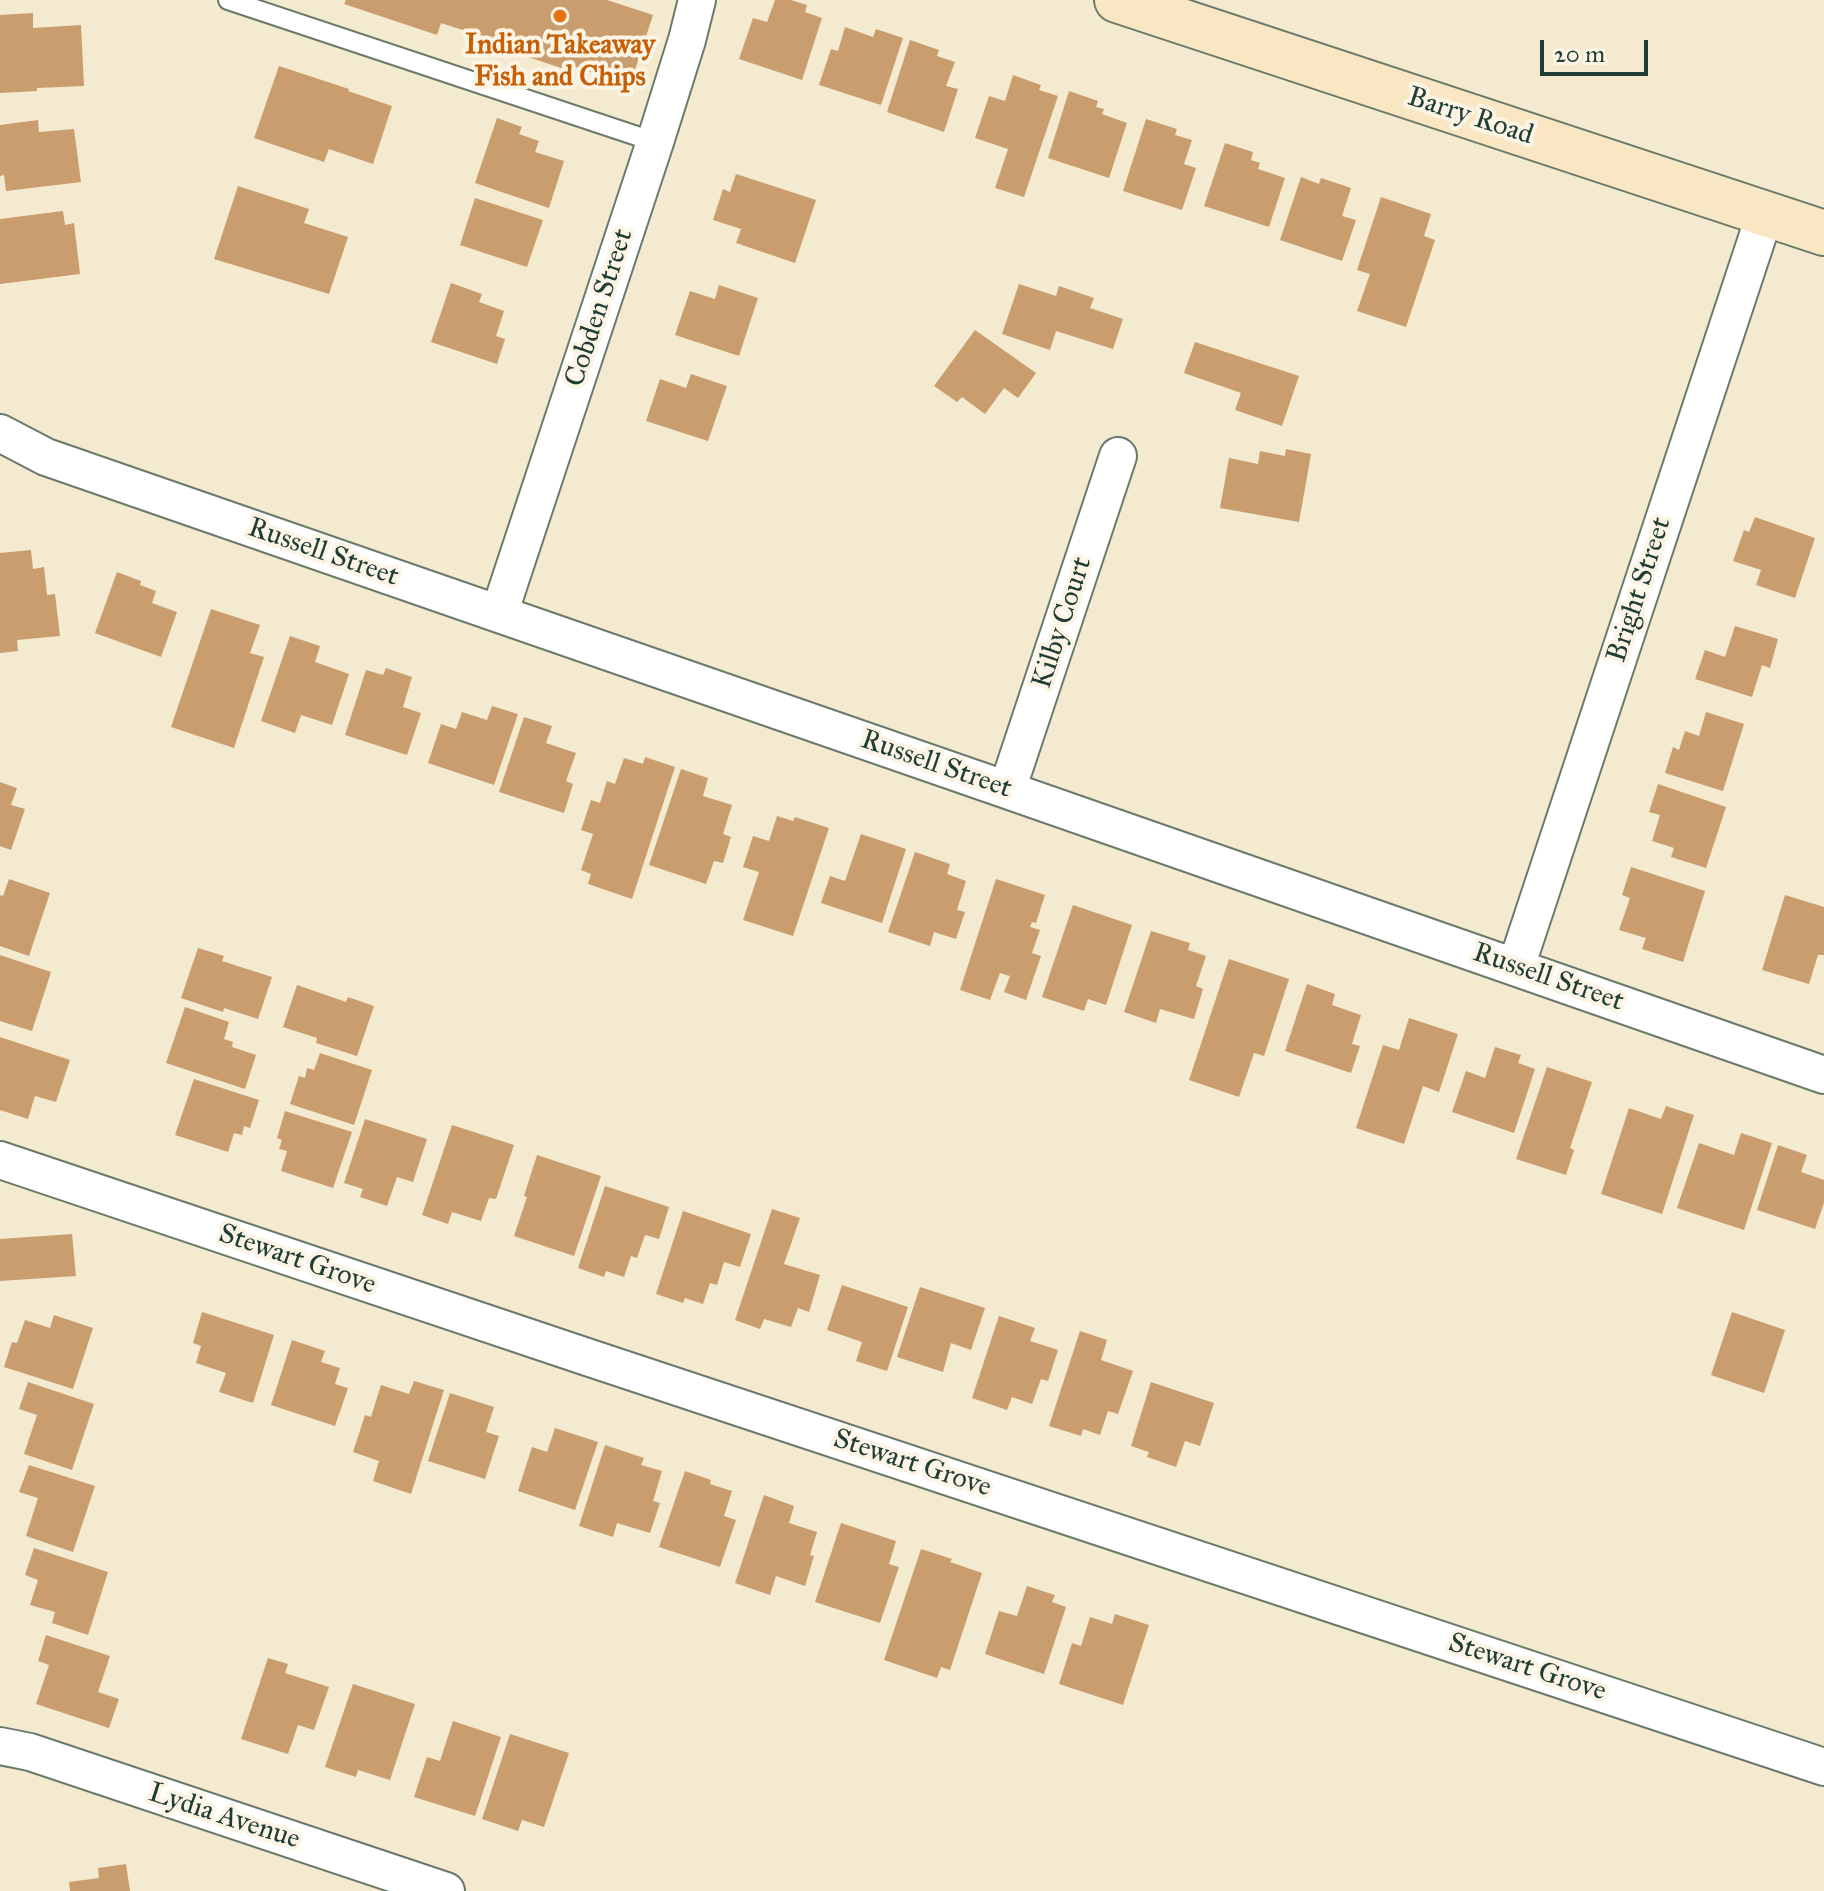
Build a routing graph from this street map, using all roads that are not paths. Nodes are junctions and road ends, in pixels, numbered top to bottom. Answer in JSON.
{"nodes":[{"id":1,"x":228,"y":0,"type":"edge"},
{"id":2,"x":697,"y":0,"type":"edge"},
{"id":3,"x":1117,"y":0,"type":"edge"},
{"id":4,"x":655,"y":142,"type":"junction"},
{"id":5,"x":1765,"y":214,"type":"junction"},
{"id":6,"x":1824,"y":233,"type":"edge"},
{"id":7,"x":0,"y":433,"type":"edge"},
{"id":8,"x":0,"y":449,"type":"edge"},
{"id":9,"x":1118,"y":456,"type":"dead end"},
{"id":10,"x":46,"y":457,"type":"junction"},
{"id":11,"x":499,"y":614,"type":"junction"},
{"id":12,"x":1007,"y":790,"type":"junction"},
{"id":13,"x":1516,"y":967,"type":"junction"},
{"id":14,"x":1824,"y":1075,"type":"edge"},
{"id":15,"x":0,"y":1160,"type":"edge"},
{"id":16,"x":0,"y":1746,"type":"edge"},
{"id":17,"x":1824,"y":1767,"type":"edge"},
{"id":18,"x":446,"y":1891,"type":"edge"}],
"edges":[{"from":1,"to":4,"type":"lane"},
{"from":2,"to":4,"type":"street","name":"Cobden Street"},
{"from":3,"to":5,"type":"main road","name":"Barry Road"},
{"from":4,"to":11,"type":"street","name":"Cobden Street"},
{"from":5,"to":6,"type":"main road","name":"Barry Road"},
{"from":5,"to":13,"type":"street","name":"Bright Street"},
{"from":7,"to":10,"type":"street","name":"Russell Street"},
{"from":8,"to":10,"type":"street","name":"Russell Street"},
{"from":9,"to":12,"type":"street","name":"Kilby Court"},
{"from":10,"to":11,"type":"street","name":"Russell Street"},
{"from":11,"to":12,"type":"street","name":"Russell Street"},
{"from":12,"to":13,"type":"street","name":"Russell Street"},
{"from":13,"to":14,"type":"street","name":"Russell Street"},
{"from":15,"to":17,"type":"street","name":"Stewart Grove"},
{"from":16,"to":18,"type":"street","name":"Lydia Avenue"}]}
